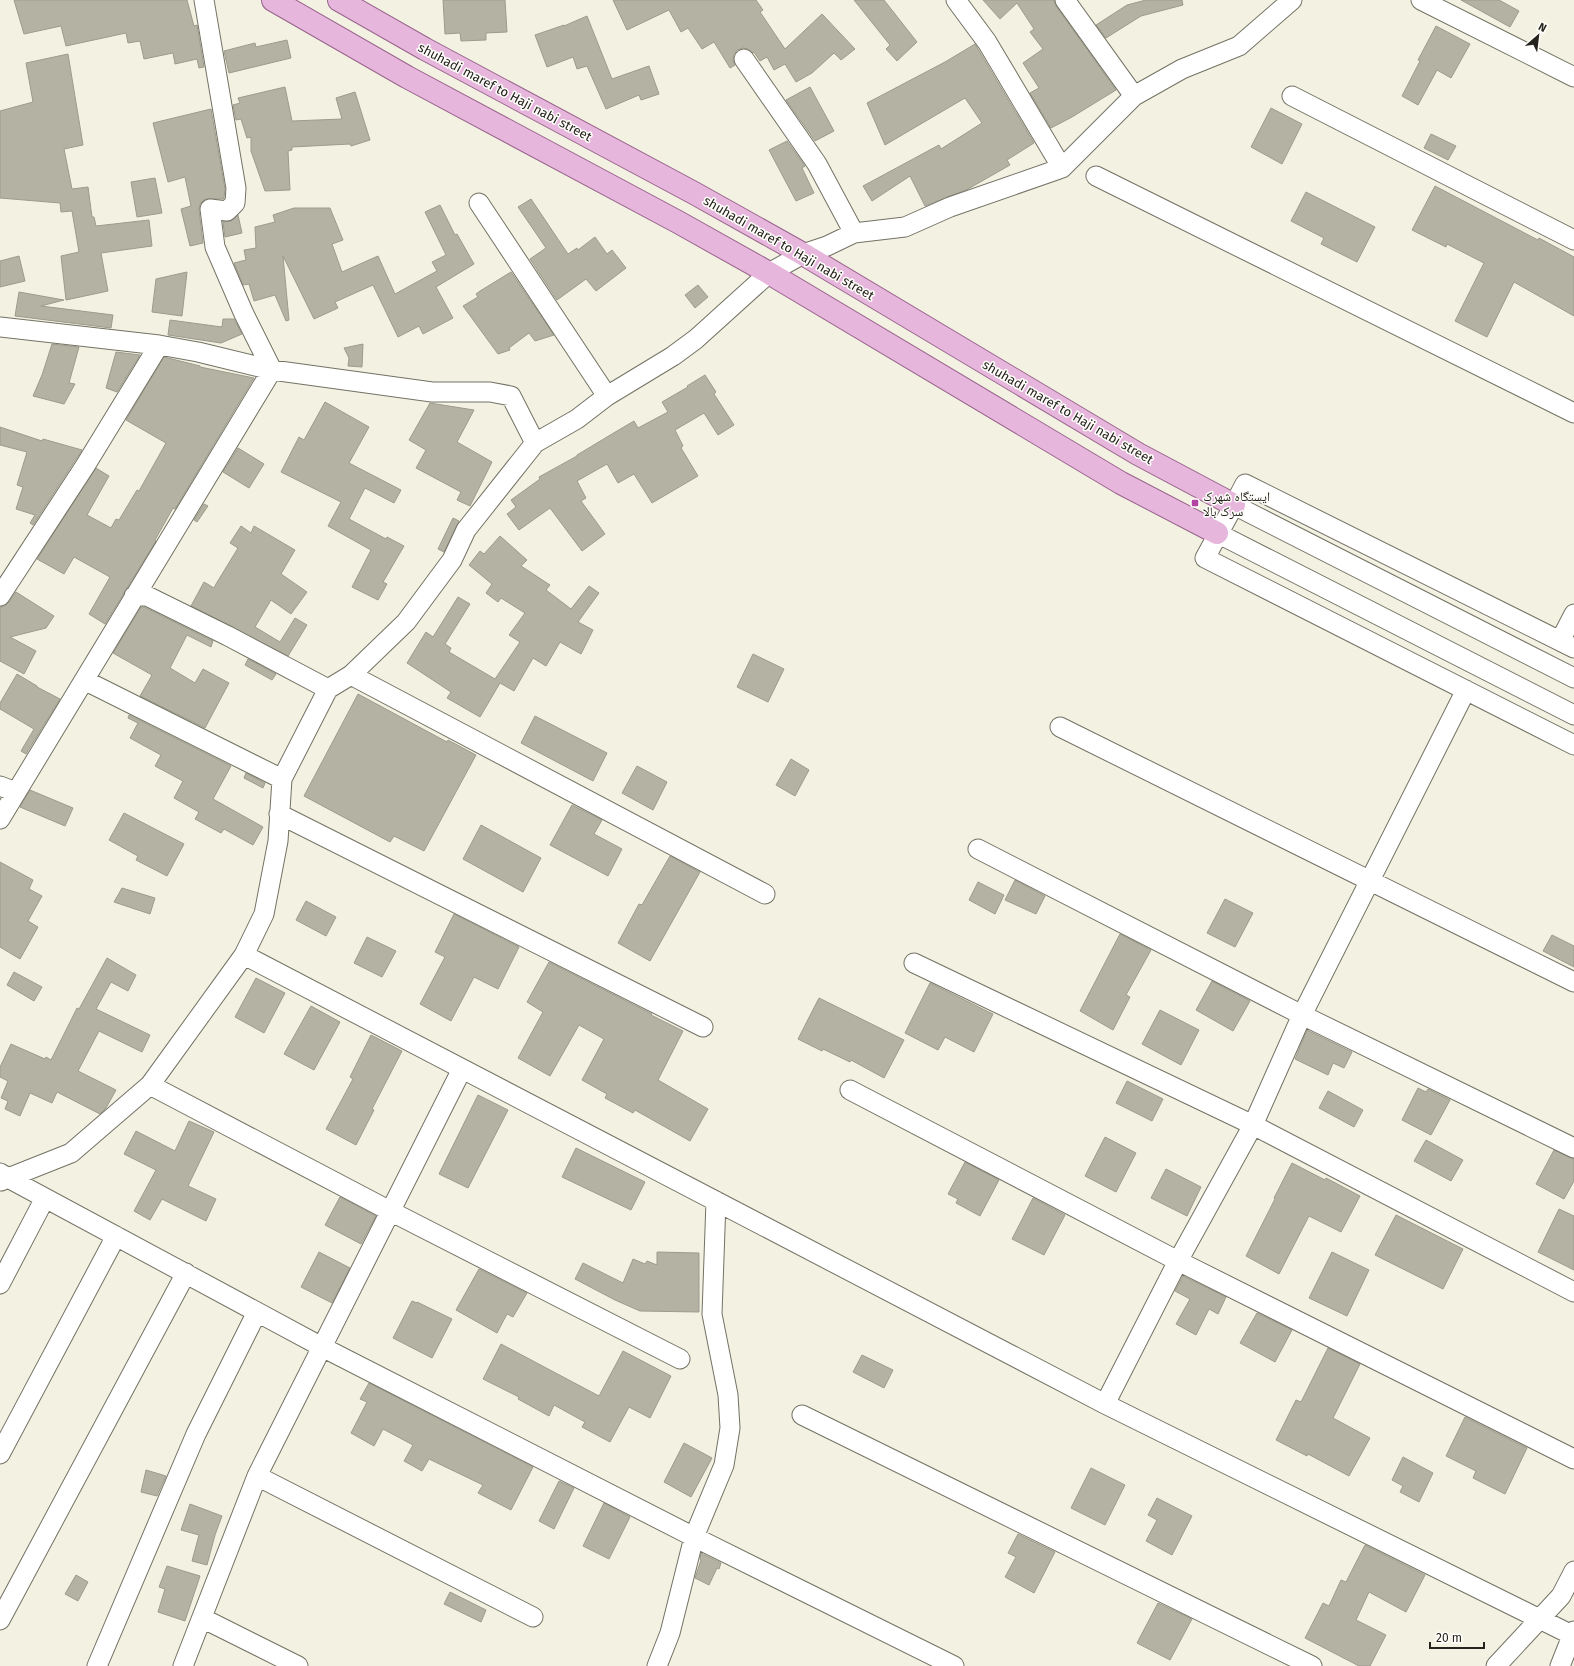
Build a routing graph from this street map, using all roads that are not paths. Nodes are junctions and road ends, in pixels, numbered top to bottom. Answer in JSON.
{"nodes":[{"id":1,"x":204,"y":0,"type":"edge"},
{"id":2,"x":273,"y":0,"type":"edge"},
{"id":3,"x":339,"y":0,"type":"edge"},
{"id":4,"x":956,"y":0,"type":"edge"},
{"id":5,"x":1065,"y":0,"type":"edge"},
{"id":6,"x":1292,"y":0,"type":"edge"},
{"id":7,"x":1420,"y":0,"type":"edge"},
{"id":8,"x":744,"y":59,"type":"dead end"},
{"id":9,"x":1574,"y":77,"type":"edge"},
{"id":10,"x":1134,"y":96,"type":"junction"},
{"id":11,"x":1292,"y":96,"type":"dead end"},
{"id":12,"x":1062,"y":168,"type":"junction"},
{"id":13,"x":1096,"y":176,"type":"dead end"},
{"id":14,"x":478,"y":203,"type":"dead end"},
{"id":15,"x":854,"y":233,"type":"junction"},
{"id":16,"x":1574,"y":240,"type":"edge"},
{"id":17,"x":803,"y":254,"type":"junction"},
{"id":18,"x":769,"y":274,"type":"junction"},
{"id":19,"x":0,"y":327,"type":"edge"},
{"id":20,"x":159,"y":345,"type":"junction"},
{"id":21,"x":272,"y":370,"type":"junction"},
{"id":22,"x":607,"y":396,"type":"junction"},
{"id":23,"x":1574,"y":413,"type":"edge"},
{"id":24,"x":535,"y":443,"type":"junction"},
{"id":25,"x":1234,"y":505,"type":"junction"},
{"id":26,"x":1217,"y":533,"type":"junction"},
{"id":27,"x":0,"y":596,"type":"edge"},
{"id":28,"x":134,"y":596,"type":"junction"},
{"id":29,"x":1574,"y":614,"type":"edge"},
{"id":30,"x":1567,"y":644,"type":"edge"},
{"id":31,"x":350,"y":674,"type":"junction"},
{"id":32,"x":1574,"y":678,"type":"edge"},
{"id":33,"x":84,"y":680,"type":"junction"},
{"id":34,"x":328,"y":689,"type":"junction"},
{"id":35,"x":1466,"y":690,"type":"junction"},
{"id":36,"x":1574,"y":715,"type":"edge"},
{"id":37,"x":1060,"y":727,"type":"dead end"},
{"id":38,"x":1574,"y":745,"type":"edge"},
{"id":39,"x":282,"y":780,"type":"junction"},
{"id":40,"x":8,"y":789,"type":"edge"},
{"id":41,"x":279,"y":814,"type":"junction"},
{"id":42,"x":0,"y":819,"type":"edge"},
{"id":43,"x":978,"y":849,"type":"dead end"},
{"id":44,"x":1369,"y":881,"type":"junction"},
{"id":45,"x":765,"y":894,"type":"dead end"},
{"id":46,"x":244,"y":955,"type":"junction"},
{"id":47,"x":914,"y":963,"type":"dead end"},
{"id":48,"x":1574,"y":982,"type":"edge"},
{"id":49,"x":1302,"y":1015,"type":"junction"},
{"id":50,"x":703,"y":1027,"type":"dead end"},
{"id":51,"x":462,"y":1068,"type":"junction"},
{"id":52,"x":150,"y":1085,"type":"junction"},
{"id":53,"x":850,"y":1090,"type":"dead end"},
{"id":54,"x":1253,"y":1125,"type":"junction"},
{"id":55,"x":1574,"y":1148,"type":"edge"},
{"id":56,"x":3,"y":1177,"type":"edge"},
{"id":57,"x":45,"y":1198,"type":"junction"},
{"id":58,"x":716,"y":1201,"type":"junction"},
{"id":59,"x":390,"y":1211,"type":"junction"},
{"id":60,"x":116,"y":1236,"type":"junction"},
{"id":61,"x":1178,"y":1261,"type":"junction"},
{"id":62,"x":186,"y":1274,"type":"junction"},
{"id":63,"x":0,"y":1284,"type":"edge"},
{"id":64,"x":1574,"y":1292,"type":"edge"},
{"id":65,"x":258,"y":1312,"type":"junction"},
{"id":66,"x":322,"y":1347,"type":"junction"},
{"id":67,"x":680,"y":1359,"type":"dead end"},
{"id":68,"x":1105,"y":1404,"type":"junction"},
{"id":69,"x":802,"y":1415,"type":"dead end"},
{"id":70,"x":0,"y":1454,"type":"edge"},
{"id":71,"x":1574,"y":1459,"type":"edge"},
{"id":72,"x":257,"y":1476,"type":"junction"},
{"id":73,"x":694,"y":1537,"type":"junction"},
{"id":74,"x":1574,"y":1571,"type":"edge"},
{"id":75,"x":533,"y":1617,"type":"dead end"},
{"id":76,"x":202,"y":1618,"type":"junction"},
{"id":77,"x":1539,"y":1619,"type":"junction"},
{"id":78,"x":0,"y":1620,"type":"edge"},
{"id":79,"x":1573,"y":1634,"type":"edge"},
{"id":80,"x":97,"y":1666,"type":"edge"},
{"id":81,"x":183,"y":1666,"type":"edge"},
{"id":82,"x":298,"y":1666,"type":"edge"},
{"id":83,"x":657,"y":1666,"type":"edge"},
{"id":84,"x":954,"y":1666,"type":"edge"},
{"id":85,"x":1312,"y":1666,"type":"edge"},
{"id":86,"x":1496,"y":1666,"type":"edge"},
{"id":87,"x":1560,"y":1666,"type":"edge"}],
"edges":[{"from":1,"to":21,"type":"street"},
{"from":2,"to":18,"type":"main road"},
{"from":3,"to":17,"type":"main road","name":"shuhadi maref to Haji nabi street"},
{"from":4,"to":12,"type":"street"},
{"from":5,"to":10,"type":"street"},
{"from":6,"to":10,"type":"street"},
{"from":7,"to":9,"type":"street"},
{"from":8,"to":15,"type":"street"},
{"from":10,"to":12,"type":"street"},
{"from":11,"to":16,"type":"street"},
{"from":12,"to":15,"type":"street"},
{"from":13,"to":23,"type":"street"},
{"from":14,"to":22,"type":"street"},
{"from":15,"to":17,"type":"street"},
{"from":17,"to":18,"type":"street"},
{"from":17,"to":25,"type":"main road","name":"shuhadi maref to Haji nabi street"},
{"from":18,"to":22,"type":"street"},
{"from":18,"to":26,"type":"main road"},
{"from":19,"to":20,"type":"street"},
{"from":20,"to":21,"type":"street"},
{"from":20,"to":27,"type":"street"},
{"from":21,"to":24,"type":"street"},
{"from":21,"to":28,"type":"street"},
{"from":22,"to":24,"type":"street"},
{"from":24,"to":31,"type":"street"},
{"from":25,"to":26,"type":"street"},
{"from":25,"to":30,"type":"street"},
{"from":25,"to":32,"type":"street"},
{"from":26,"to":35,"type":"street"},
{"from":26,"to":36,"type":"street"},
{"from":28,"to":33,"type":"street"},
{"from":28,"to":34,"type":"street"},
{"from":29,"to":30,"type":"street"},
{"from":31,"to":34,"type":"street"},
{"from":31,"to":45,"type":"street"},
{"from":33,"to":39,"type":"street"},
{"from":33,"to":40,"type":"street"},
{"from":34,"to":39,"type":"street"},
{"from":35,"to":38,"type":"street"},
{"from":35,"to":44,"type":"street"},
{"from":37,"to":44,"type":"street"},
{"from":39,"to":41,"type":"street"},
{"from":40,"to":42,"type":"street"},
{"from":41,"to":46,"type":"street"},
{"from":41,"to":50,"type":"street"},
{"from":43,"to":49,"type":"street"},
{"from":44,"to":48,"type":"street"},
{"from":44,"to":49,"type":"street"},
{"from":46,"to":51,"type":"street"},
{"from":46,"to":52,"type":"street"},
{"from":47,"to":54,"type":"street"},
{"from":49,"to":54,"type":"street"},
{"from":49,"to":55,"type":"street"},
{"from":51,"to":58,"type":"street"},
{"from":51,"to":59,"type":"street"},
{"from":52,"to":56,"type":"street"},
{"from":52,"to":59,"type":"street"},
{"from":53,"to":61,"type":"street"},
{"from":54,"to":61,"type":"street"},
{"from":54,"to":64,"type":"street"},
{"from":56,"to":57,"type":"street"},
{"from":57,"to":60,"type":"street"},
{"from":57,"to":63,"type":"street"},
{"from":58,"to":68,"type":"street"},
{"from":58,"to":73,"type":"street"},
{"from":59,"to":66,"type":"street"},
{"from":59,"to":67,"type":"street"},
{"from":60,"to":62,"type":"street"},
{"from":60,"to":70,"type":"street"},
{"from":61,"to":68,"type":"street"},
{"from":61,"to":71,"type":"street"},
{"from":62,"to":65,"type":"street"},
{"from":62,"to":78,"type":"street"},
{"from":65,"to":66,"type":"street"},
{"from":65,"to":80,"type":"street"},
{"from":66,"to":72,"type":"street"},
{"from":66,"to":73,"type":"street"},
{"from":68,"to":77,"type":"street"},
{"from":69,"to":85,"type":"street"},
{"from":72,"to":75,"type":"street"},
{"from":72,"to":76,"type":"street"},
{"from":73,"to":83,"type":"street"},
{"from":73,"to":84,"type":"street"},
{"from":74,"to":77,"type":"street"},
{"from":76,"to":81,"type":"street"},
{"from":76,"to":82,"type":"street"},
{"from":77,"to":79,"type":"street"},
{"from":77,"to":86,"type":"street"},
{"from":79,"to":87,"type":"street"}]}
